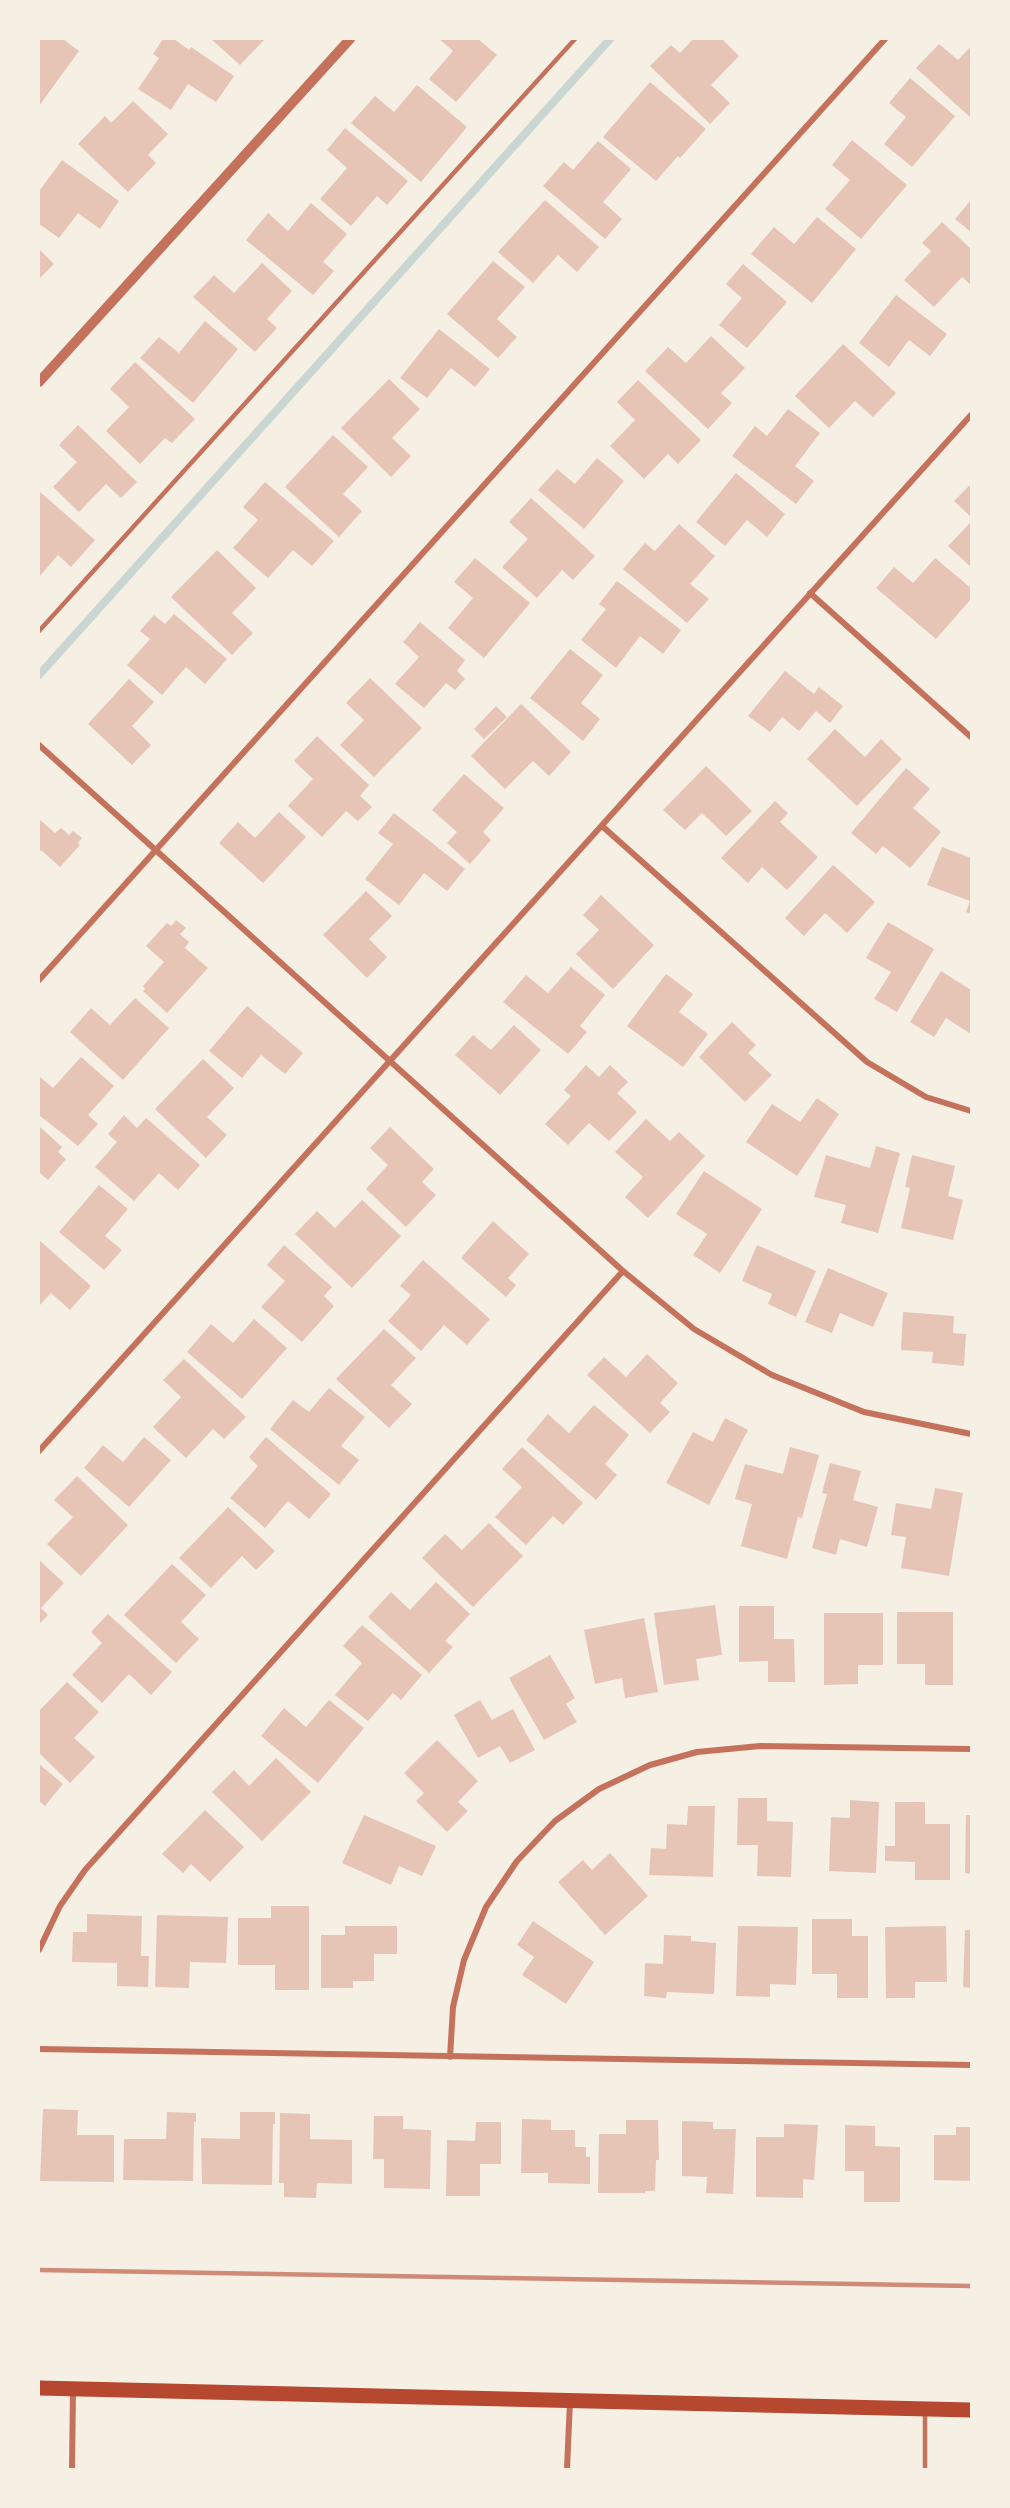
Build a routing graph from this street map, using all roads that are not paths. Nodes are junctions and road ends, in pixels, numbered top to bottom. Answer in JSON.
{"nodes":[{"id":1,"x":350,"y":39,"type":"edge"},
{"id":2,"x":575,"y":39,"type":"edge"},
{"id":3,"x":885,"y":39,"type":"edge"},
{"id":4,"x":39,"y":382,"type":"edge"},
{"id":5,"x":971,"y":415,"type":"edge"},
{"id":6,"x":810,"y":593,"type":"junction"},
{"id":7,"x":39,"y":631,"type":"edge"},
{"id":8,"x":971,"y":737,"type":"edge"},
{"id":9,"x":39,"y":745,"type":"edge"},
{"id":10,"x":602,"y":826,"type":"junction"},
{"id":11,"x":156,"y":850,"type":"junction"},
{"id":12,"x":39,"y":980,"type":"edge"},
{"id":13,"x":390,"y":1060,"type":"junction"},
{"id":14,"x":971,"y":1111,"type":"edge"},
{"id":15,"x":623,"y":1271,"type":"junction"},
{"id":16,"x":971,"y":1434,"type":"edge"},
{"id":17,"x":39,"y":1451,"type":"edge"},
{"id":18,"x":971,"y":1749,"type":"edge"},
{"id":19,"x":39,"y":1950,"type":"edge"},
{"id":20,"x":39,"y":2049,"type":"edge"},
{"id":21,"x":450,"y":2056,"type":"junction"},
{"id":22,"x":971,"y":2065,"type":"edge"},
{"id":23,"x":39,"y":2388,"type":"edge"},
{"id":24,"x":73,"y":2389,"type":"junction"},
{"id":25,"x":570,"y":2399,"type":"junction"},
{"id":26,"x":925,"y":2409,"type":"junction"},
{"id":27,"x":971,"y":2410,"type":"edge"},
{"id":28,"x":72,"y":2469,"type":"edge"},
{"id":29,"x":567,"y":2469,"type":"edge"},
{"id":30,"x":925,"y":2469,"type":"edge"}],
"edges":[{"from":1,"to":4,"type":"street"},
{"from":2,"to":7,"type":"lane"},
{"from":3,"to":11,"type":"street"},
{"from":5,"to":6,"type":"street"},
{"from":6,"to":8,"type":"street"},
{"from":6,"to":10,"type":"street"},
{"from":9,"to":11,"type":"street"},
{"from":10,"to":13,"type":"street"},
{"from":10,"to":14,"type":"street"},
{"from":11,"to":12,"type":"street"},
{"from":11,"to":13,"type":"street"},
{"from":13,"to":15,"type":"street"},
{"from":13,"to":17,"type":"street"},
{"from":15,"to":16,"type":"street"},
{"from":15,"to":19,"type":"street"},
{"from":18,"to":21,"type":"street"},
{"from":20,"to":21,"type":"street"},
{"from":21,"to":22,"type":"street"},
{"from":23,"to":24,"type":"main road"},
{"from":24,"to":25,"type":"main road"},
{"from":24,"to":28,"type":"street"},
{"from":25,"to":26,"type":"main road"},
{"from":25,"to":29,"type":"street"},
{"from":26,"to":27,"type":"main road"},
{"from":26,"to":30,"type":"lane"}]}
